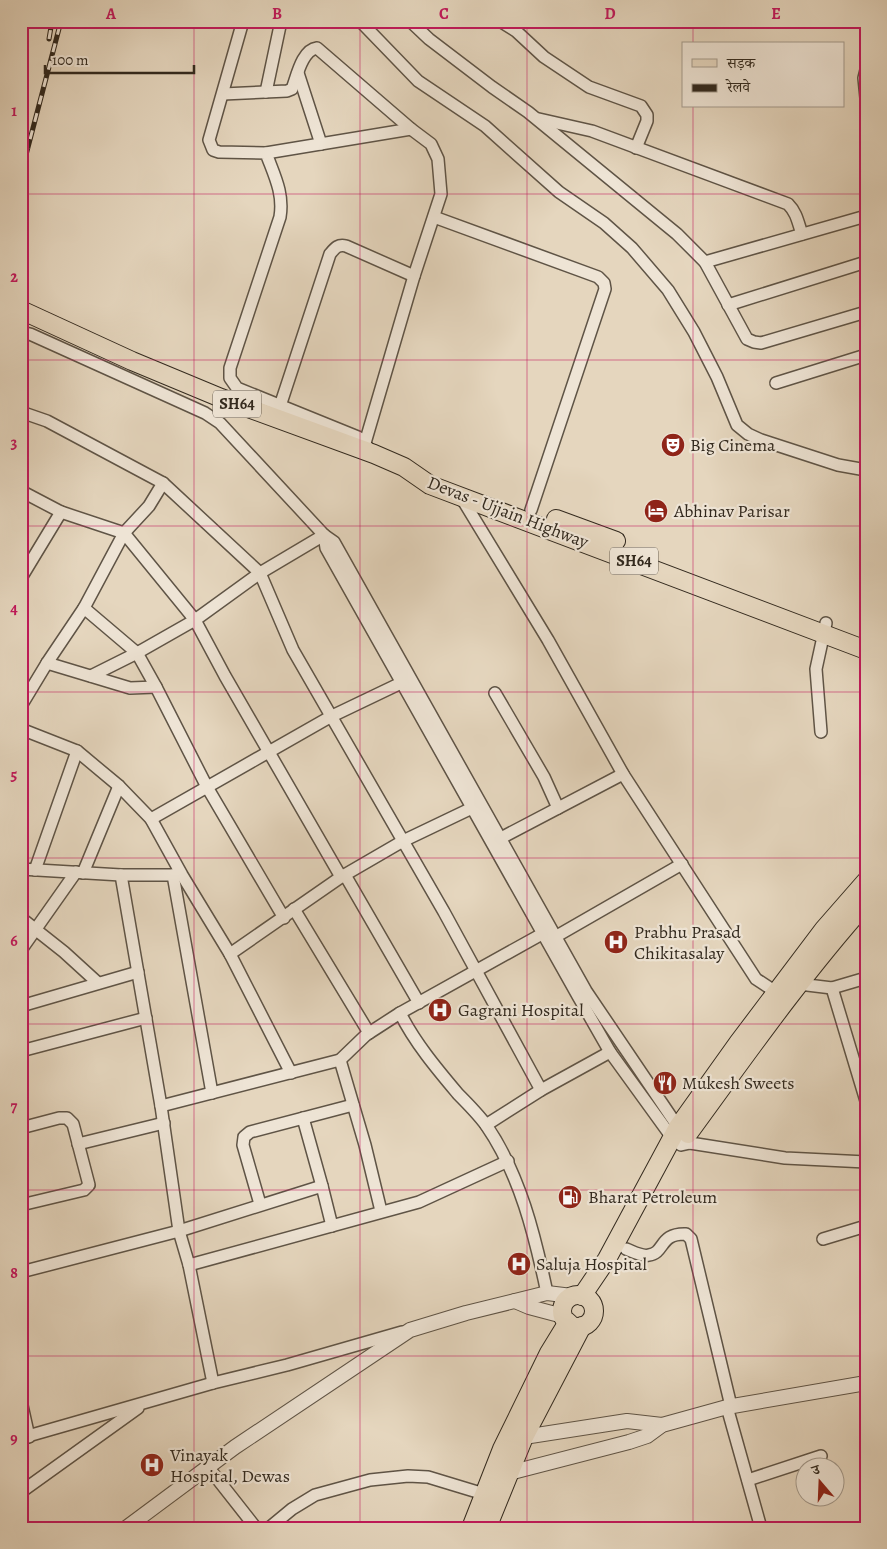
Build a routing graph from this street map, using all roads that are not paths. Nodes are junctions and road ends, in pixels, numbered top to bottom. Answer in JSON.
{"nodes":[{"id":1,"x":243,"y":21,"type":"edge"},
{"id":2,"x":281,"y":21,"type":"edge"},
{"id":3,"x":360,"y":21,"type":"edge"},
{"id":4,"x":410,"y":21,"type":"edge"},
{"id":5,"x":500,"y":21,"type":"edge"},
{"id":6,"x":866,"y":70,"type":"edge"},
{"id":7,"x":298,"y":73,"type":"junction"},
{"id":8,"x":266,"y":92,"type":"junction"},
{"id":9,"x":223,"y":94,"type":"junction"},
{"id":10,"x":866,"y":98,"type":"edge"},
{"id":11,"x":537,"y":119,"type":"junction"},
{"id":12,"x":411,"y":129,"type":"junction"},
{"id":13,"x":322,"y":144,"type":"junction"},
{"id":14,"x":636,"y":148,"type":"junction"},
{"id":15,"x":266,"y":153,"type":"junction"},
{"id":16,"x":434,"y":216,"type":"junction"},
{"id":17,"x":866,"y":216,"type":"edge"},
{"id":18,"x":802,"y":234,"type":"junction"},
{"id":19,"x":705,"y":262,"type":"junction"},
{"id":20,"x":866,"y":262,"type":"edge"},
{"id":21,"x":414,"y":276,"type":"junction"},
{"id":22,"x":728,"y":304,"type":"junction"},
{"id":23,"x":21,"y":310,"type":"edge"},
{"id":24,"x":866,"y":312,"type":"edge"},
{"id":25,"x":21,"y":332,"type":"edge"},
{"id":26,"x":866,"y":355,"type":"edge"},
{"id":27,"x":776,"y":383,"type":"dead end"},
{"id":28,"x":280,"y":406,"type":"junction"},
{"id":29,"x":21,"y":412,"type":"edge"},
{"id":30,"x":369,"y":448,"type":"junction"},
{"id":31,"x":404,"y":467,"type":"junction"},
{"id":32,"x":866,"y":470,"type":"edge"},
{"id":33,"x":163,"y":483,"type":"junction"},
{"id":34,"x":21,"y":491,"type":"edge"},
{"id":35,"x":460,"y":495,"type":"junction"},
{"id":36,"x":531,"y":510,"type":"junction"},
{"id":37,"x":61,"y":512,"type":"junction"},
{"id":38,"x":124,"y":533,"type":"junction"},
{"id":39,"x":324,"y":535,"type":"junction"},
{"id":40,"x":866,"y":544,"type":"edge"},
{"id":41,"x":866,"y":565,"type":"edge"},
{"id":42,"x":260,"y":573,"type":"junction"},
{"id":43,"x":21,"y":578,"type":"edge"},
{"id":44,"x":84,"y":608,"type":"junction"},
{"id":45,"x":195,"y":620,"type":"junction"},
{"id":46,"x":825,"y":628,"type":"junction"},
{"id":47,"x":866,"y":638,"type":"edge"},
{"id":48,"x":866,"y":650,"type":"edge"},
{"id":49,"x":137,"y":653,"type":"junction"},
{"id":50,"x":47,"y":663,"type":"junction"},
{"id":51,"x":91,"y":676,"type":"junction"},
{"id":52,"x":401,"y":683,"type":"junction"},
{"id":53,"x":156,"y":687,"type":"junction"},
{"id":54,"x":495,"y":693,"type":"dead end"},
{"id":55,"x":21,"y":706,"type":"edge"},
{"id":56,"x":330,"y":717,"type":"junction"},
{"id":57,"x":21,"y":729,"type":"edge"},
{"id":58,"x":821,"y":732,"type":"dead end"},
{"id":59,"x":77,"y":751,"type":"junction"},
{"id":60,"x":268,"y":751,"type":"junction"},
{"id":61,"x":623,"y":774,"type":"junction"},
{"id":62,"x":119,"y":786,"type":"junction"},
{"id":63,"x":207,"y":787,"type":"junction"},
{"id":64,"x":472,"y":808,"type":"junction"},
{"id":65,"x":558,"y":808,"type":"junction"},
{"id":66,"x":151,"y":819,"type":"junction"},
{"id":67,"x":501,"y":838,"type":"junction"},
{"id":68,"x":403,"y":841,"type":"junction"},
{"id":69,"x":682,"y":864,"type":"junction"},
{"id":70,"x":21,"y":869,"type":"edge"},
{"id":71,"x":35,"y":870,"type":"junction"},
{"id":72,"x":79,"y":873,"type":"junction"},
{"id":73,"x":121,"y":875,"type":"junction"},
{"id":74,"x":178,"y":875,"type":"junction"},
{"id":75,"x":343,"y":876,"type":"junction"},
{"id":76,"x":866,"y":881,"type":"edge"},
{"id":77,"x":866,"y":903,"type":"edge"},
{"id":78,"x":294,"y":910,"type":"junction"},
{"id":79,"x":21,"y":918,"type":"edge"},
{"id":80,"x":284,"y":918,"type":"junction"},
{"id":81,"x":36,"y":930,"type":"junction"},
{"id":82,"x":542,"y":934,"type":"junction"},
{"id":83,"x":555,"y":937,"type":"junction"},
{"id":84,"x":21,"y":950,"type":"edge"},
{"id":85,"x":230,"y":954,"type":"junction"},
{"id":86,"x":475,"y":971,"type":"junction"},
{"id":87,"x":138,"y":972,"type":"junction"},
{"id":88,"x":866,"y":978,"type":"edge"},
{"id":89,"x":98,"y":984,"type":"junction"},
{"id":90,"x":799,"y":984,"type":"junction"},
{"id":91,"x":832,"y":988,"type":"junction"},
{"id":92,"x":776,"y":992,"type":"junction"},
{"id":93,"x":419,"y":1002,"type":"junction"},
{"id":94,"x":21,"y":1006,"type":"edge"},
{"id":95,"x":400,"y":1013,"type":"junction"},
{"id":96,"x":146,"y":1018,"type":"junction"},
{"id":97,"x":369,"y":1033,"type":"junction"},
{"id":98,"x":21,"y":1051,"type":"edge"},
{"id":99,"x":610,"y":1052,"type":"junction"},
{"id":100,"x":340,"y":1060,"type":"junction"},
{"id":101,"x":291,"y":1072,"type":"junction"},
{"id":102,"x":541,"y":1090,"type":"junction"},
{"id":103,"x":212,"y":1093,"type":"junction"},
{"id":104,"x":866,"y":1101,"type":"edge"},
{"id":105,"x":161,"y":1106,"type":"junction"},
{"id":106,"x":353,"y":1106,"type":"junction"},
{"id":107,"x":303,"y":1118,"type":"junction"},
{"id":108,"x":164,"y":1123,"type":"junction"},
{"id":109,"x":486,"y":1124,"type":"junction"},
{"id":110,"x":21,"y":1128,"type":"edge"},
{"id":111,"x":682,"y":1138,"type":"junction"},
{"id":112,"x":78,"y":1144,"type":"junction"},
{"id":113,"x":508,"y":1161,"type":"junction"},
{"id":114,"x":866,"y":1162,"type":"edge"},
{"id":115,"x":322,"y":1186,"type":"junction"},
{"id":116,"x":260,"y":1204,"type":"junction"},
{"id":117,"x":21,"y":1206,"type":"edge"},
{"id":118,"x":381,"y":1211,"type":"junction"},
{"id":119,"x":332,"y":1226,"type":"junction"},
{"id":120,"x":866,"y":1226,"type":"edge"},
{"id":121,"x":179,"y":1230,"type":"junction"},
{"id":122,"x":823,"y":1239,"type":"dead end"},
{"id":123,"x":626,"y":1249,"type":"junction"},
{"id":124,"x":189,"y":1265,"type":"junction"},
{"id":125,"x":21,"y":1272,"type":"edge"},
{"id":126,"x":547,"y":1293,"type":"junction"},
{"id":127,"x":582,"y":1298,"type":"junction"},
{"id":128,"x":515,"y":1301,"type":"junction"},
{"id":129,"x":571,"y":1322,"type":"junction"},
{"id":130,"x":410,"y":1330,"type":"junction"},
{"id":131,"x":213,"y":1383,"type":"junction"},
{"id":132,"x":866,"y":1383,"type":"edge"},
{"id":133,"x":21,"y":1401,"type":"edge"},
{"id":134,"x":145,"y":1403,"type":"junction"},
{"id":135,"x":729,"y":1406,"type":"junction"},
{"id":136,"x":662,"y":1426,"type":"junction"},
{"id":137,"x":25,"y":1437,"type":"edge"},
{"id":138,"x":524,"y":1437,"type":"junction"},
{"id":139,"x":794,"y":1465,"type":"edge"},
{"id":140,"x":208,"y":1467,"type":"junction"},
{"id":141,"x":509,"y":1473,"type":"junction"},
{"id":142,"x":748,"y":1480,"type":"junction"},
{"id":143,"x":21,"y":1492,"type":"edge"},
{"id":144,"x":484,"y":1494,"type":"junction"},
{"id":145,"x":126,"y":1528,"type":"edge"},
{"id":146,"x":256,"y":1528,"type":"edge"},
{"id":147,"x":269,"y":1528,"type":"edge"},
{"id":148,"x":471,"y":1528,"type":"edge"},
{"id":149,"x":487,"y":1528,"type":"edge"},
{"id":150,"x":761,"y":1528,"type":"edge"}],
"edges":[{"from":1,"to":9,"type":"street"},
{"from":2,"to":8,"type":"street"},
{"from":3,"to":32,"type":"street"},
{"from":4,"to":11,"type":"street"},
{"from":5,"to":14,"type":"street"},
{"from":6,"to":10,"type":"street"},
{"from":7,"to":8,"type":"street"},
{"from":7,"to":12,"type":"street"},
{"from":7,"to":13,"type":"street"},
{"from":8,"to":9,"type":"street"},
{"from":9,"to":15,"type":"street"},
{"from":11,"to":14,"type":"street"},
{"from":11,"to":19,"type":"street"},
{"from":12,"to":13,"type":"street"},
{"from":12,"to":16,"type":"street"},
{"from":13,"to":15,"type":"street"},
{"from":14,"to":18,"type":"street"},
{"from":15,"to":28,"type":"street"},
{"from":16,"to":21,"type":"street"},
{"from":16,"to":36,"type":"street"},
{"from":17,"to":18,"type":"street"},
{"from":18,"to":19,"type":"street"},
{"from":19,"to":22,"type":"street"},
{"from":20,"to":22,"type":"street"},
{"from":21,"to":28,"type":"street"},
{"from":21,"to":30,"type":"street"},
{"from":22,"to":24,"type":"street"},
{"from":23,"to":30,"type":"main road","name":"Devas - Ujjain Highway","number":"SH64"},
{"from":25,"to":39,"type":"street"},
{"from":26,"to":27,"type":"street"},
{"from":28,"to":30,"type":"street"},
{"from":29,"to":33,"type":"street"},
{"from":30,"to":31,"type":"main road","name":"Devas - Ujjain Highway","number":"SH64"},
{"from":31,"to":35,"type":"main road","name":"Devas - Ujjain Highway","number":"SH64"},
{"from":31,"to":36,"type":"main road","name":"Devas - Ujjain Highway","number":"SH64"},
{"from":33,"to":38,"type":"street"},
{"from":33,"to":42,"type":"street"},
{"from":34,"to":37,"type":"street"},
{"from":35,"to":46,"type":"main road","name":"Devas - Ujjain Highway","number":"SH64"},
{"from":35,"to":61,"type":"street"},
{"from":36,"to":46,"type":"main road","name":"Devas - Ujjain Highway","number":"SH64"},
{"from":37,"to":38,"type":"street"},
{"from":37,"to":43,"type":"street"},
{"from":38,"to":44,"type":"street"},
{"from":38,"to":45,"type":"street"},
{"from":39,"to":42,"type":"street"},
{"from":39,"to":52,"type":"street"},
{"from":39,"to":67,"type":"street"},
{"from":40,"to":41,"type":"street"},
{"from":42,"to":45,"type":"street"},
{"from":42,"to":56,"type":"street"},
{"from":44,"to":49,"type":"street"},
{"from":44,"to":50,"type":"street"},
{"from":45,"to":49,"type":"street"},
{"from":45,"to":60,"type":"street"},
{"from":46,"to":47,"type":"main road","name":"Devas - Ujjain Highway","number":"SH64"},
{"from":46,"to":48,"type":"main road","name":"Devas - Ujjain Highway","number":"SH64"},
{"from":46,"to":58,"type":"street"},
{"from":49,"to":51,"type":"street"},
{"from":49,"to":53,"type":"street"},
{"from":50,"to":51,"type":"street"},
{"from":50,"to":55,"type":"street"},
{"from":51,"to":53,"type":"street"},
{"from":52,"to":56,"type":"street"},
{"from":52,"to":64,"type":"street"},
{"from":53,"to":63,"type":"street"},
{"from":54,"to":65,"type":"street"},
{"from":56,"to":60,"type":"street"},
{"from":56,"to":68,"type":"street"},
{"from":57,"to":59,"type":"street"},
{"from":59,"to":62,"type":"street"},
{"from":59,"to":71,"type":"street"},
{"from":60,"to":63,"type":"street"},
{"from":60,"to":75,"type":"street"},
{"from":61,"to":65,"type":"street"},
{"from":61,"to":69,"type":"street"},
{"from":62,"to":66,"type":"street"},
{"from":62,"to":72,"type":"street"},
{"from":63,"to":66,"type":"street"},
{"from":63,"to":80,"type":"street"},
{"from":64,"to":68,"type":"street"},
{"from":64,"to":82,"type":"street"},
{"from":65,"to":67,"type":"street"},
{"from":66,"to":74,"type":"street"},
{"from":67,"to":83,"type":"street"},
{"from":68,"to":75,"type":"street"},
{"from":68,"to":86,"type":"street"},
{"from":69,"to":83,"type":"street"},
{"from":69,"to":92,"type":"street"},
{"from":70,"to":71,"type":"street"},
{"from":71,"to":72,"type":"street"},
{"from":72,"to":73,"type":"street"},
{"from":72,"to":81,"type":"street"},
{"from":73,"to":74,"type":"street"},
{"from":73,"to":87,"type":"street"},
{"from":74,"to":85,"type":"street"},
{"from":74,"to":103,"type":"street"},
{"from":75,"to":78,"type":"street"},
{"from":75,"to":93,"type":"street"},
{"from":76,"to":92,"type":"main road"},
{"from":77,"to":90,"type":"main road"},
{"from":78,"to":80,"type":"street"},
{"from":78,"to":97,"type":"street"},
{"from":79,"to":81,"type":"street"},
{"from":80,"to":85,"type":"street"},
{"from":81,"to":84,"type":"street"},
{"from":81,"to":89,"type":"street"},
{"from":82,"to":86,"type":"street"},
{"from":82,"to":99,"type":"street"},
{"from":83,"to":111,"type":"street"},
{"from":85,"to":101,"type":"street"},
{"from":86,"to":93,"type":"street"},
{"from":86,"to":102,"type":"street"},
{"from":87,"to":89,"type":"street"},
{"from":87,"to":96,"type":"street"},
{"from":88,"to":91,"type":"street"},
{"from":89,"to":94,"type":"street"},
{"from":90,"to":91,"type":"street"},
{"from":90,"to":111,"type":"main road"},
{"from":91,"to":104,"type":"street"},
{"from":92,"to":111,"type":"main road"},
{"from":93,"to":95,"type":"street"},
{"from":95,"to":97,"type":"street"},
{"from":95,"to":109,"type":"street"},
{"from":96,"to":98,"type":"street"},
{"from":96,"to":105,"type":"street"},
{"from":97,"to":100,"type":"street"},
{"from":99,"to":102,"type":"street"},
{"from":99,"to":111,"type":"street"},
{"from":100,"to":101,"type":"street"},
{"from":100,"to":106,"type":"street"},
{"from":101,"to":103,"type":"street"},
{"from":102,"to":109,"type":"street"},
{"from":103,"to":105,"type":"street"},
{"from":105,"to":108,"type":"street"},
{"from":106,"to":107,"type":"street"},
{"from":106,"to":118,"type":"street"},
{"from":107,"to":115,"type":"street"},
{"from":107,"to":116,"type":"street"},
{"from":108,"to":112,"type":"street"},
{"from":108,"to":121,"type":"street"},
{"from":109,"to":113,"type":"street"},
{"from":110,"to":112,"type":"street"},
{"from":111,"to":114,"type":"street"},
{"from":111,"to":123,"type":"main road"},
{"from":111,"to":127,"type":"main road"},
{"from":112,"to":117,"type":"street"},
{"from":113,"to":118,"type":"street"},
{"from":113,"to":126,"type":"street"},
{"from":115,"to":116,"type":"street"},
{"from":115,"to":119,"type":"street"},
{"from":116,"to":121,"type":"street"},
{"from":118,"to":119,"type":"street"},
{"from":119,"to":124,"type":"street"},
{"from":120,"to":122,"type":"street"},
{"from":121,"to":124,"type":"street"},
{"from":121,"to":125,"type":"street"},
{"from":123,"to":127,"type":"main road"},
{"from":123,"to":135,"type":"street"},
{"from":124,"to":131,"type":"street"},
{"from":126,"to":127,"type":"street"},
{"from":126,"to":128,"type":"street"},
{"from":127,"to":129,"type":"main road"},
{"from":127,"to":129,"type":"main road"},
{"from":128,"to":129,"type":"street"},
{"from":128,"to":130,"type":"street"},
{"from":129,"to":138,"type":"main road"},
{"from":129,"to":144,"type":"main road"},
{"from":130,"to":131,"type":"street"},
{"from":130,"to":140,"type":"street"},
{"from":131,"to":134,"type":"street"},
{"from":132,"to":135,"type":"street"},
{"from":133,"to":137,"type":"street"},
{"from":134,"to":137,"type":"street"},
{"from":134,"to":143,"type":"street"},
{"from":135,"to":136,"type":"street"},
{"from":135,"to":142,"type":"street"},
{"from":136,"to":138,"type":"street"},
{"from":136,"to":141,"type":"street"},
{"from":138,"to":141,"type":"main road"},
{"from":139,"to":142,"type":"street"},
{"from":140,"to":145,"type":"street"},
{"from":140,"to":146,"type":"street"},
{"from":141,"to":149,"type":"main road"},
{"from":142,"to":150,"type":"street"},
{"from":144,"to":147,"type":"street"},
{"from":144,"to":148,"type":"main road"}]}
